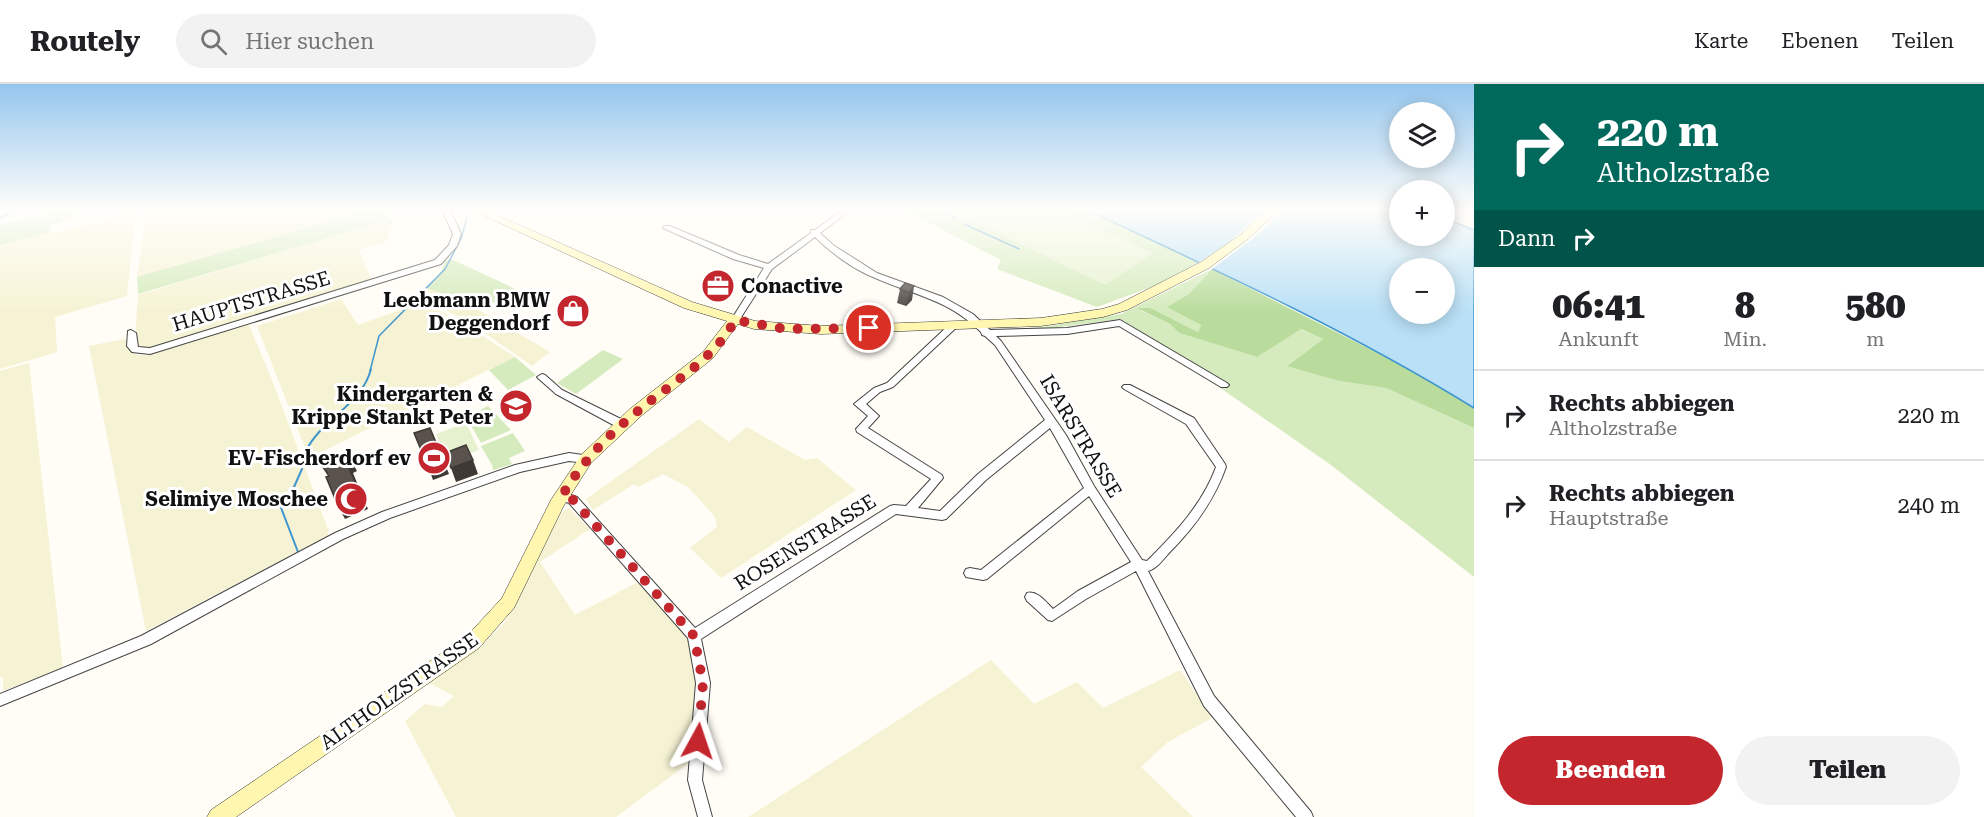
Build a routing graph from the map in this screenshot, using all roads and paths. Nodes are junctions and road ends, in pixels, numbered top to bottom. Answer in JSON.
{"nodes":[{"id":1,"x":454,"y":244,"type":"edge"},
{"id":2,"x":552,"y":244,"type":"edge"},
{"id":3,"x":705,"y":244,"type":"edge"},
{"id":4,"x":798,"y":244,"type":"edge"},
{"id":5,"x":827,"y":244,"type":"edge"},
{"id":6,"x":1236,"y":244,"type":"edge"},
{"id":7,"x":769,"y":267,"type":"junction"},
{"id":8,"x":735,"y":320,"type":"junction"},
{"id":9,"x":953,"y":326,"type":"junction"},
{"id":10,"x":982,"y":329,"type":"junction"},
{"id":11,"x":131,"y":333,"type":"dead end"},
{"id":12,"x":542,"y":377,"type":"dead end"},
{"id":13,"x":1224,"y":385,"type":"dead end"},
{"id":14,"x":1127,"y":387,"type":"dead end"},
{"id":15,"x":1051,"y":421,"type":"junction"},
{"id":16,"x":622,"y":425,"type":"junction"},
{"id":17,"x":586,"y":459,"type":"junction"},
{"id":18,"x":1090,"y":489,"type":"junction"},
{"id":19,"x":562,"y":496,"type":"junction"},
{"id":20,"x":910,"y":510,"type":"junction"},
{"id":21,"x":1138,"y":564,"type":"junction"},
{"id":22,"x":970,"y":573,"type":"dead end"},
{"id":23,"x":1031,"y":597,"type":"dead end"},
{"id":24,"x":694,"y":636,"type":"junction"},
{"id":25,"x":0,"y":700,"type":"edge"},
{"id":26,"x":218,"y":817,"type":"edge"},
{"id":27,"x":705,"y":817,"type":"edge"},
{"id":28,"x":1306,"y":817,"type":"edge"}],
"edges":[{"from":1,"to":11,"type":"street","name":"HAUPTSTRASSE"},
{"from":2,"to":8,"type":"main road"},
{"from":3,"to":7,"type":"street"},
{"from":4,"to":7,"type":"street"},
{"from":5,"to":10,"type":"street","name":"ISARSTRASSE"},
{"from":6,"to":10,"type":"main road"},
{"from":7,"to":8,"type":"street"},
{"from":8,"to":9,"type":"main road"},
{"from":8,"to":16,"type":"main road","name":"ALTHOLZSTRASSE"},
{"from":9,"to":10,"type":"main road"},
{"from":9,"to":20,"type":"street"},
{"from":10,"to":13,"type":"street"},
{"from":10,"to":15,"type":"street","name":"ISARSTRASSE"},
{"from":12,"to":16,"type":"street"},
{"from":14,"to":21,"type":"street"},
{"from":15,"to":18,"type":"street","name":"ISARSTRASSE"},
{"from":15,"to":20,"type":"street","name":"ROSENSTRASSE"},
{"from":16,"to":17,"type":"main road","name":"ALTHOLZSTRASSE"},
{"from":17,"to":19,"type":"main road","name":"ALTHOLZSTRASSE"},
{"from":17,"to":25,"type":"street"},
{"from":18,"to":21,"type":"street","name":"ISARSTRASSE"},
{"from":18,"to":22,"type":"street"},
{"from":19,"to":24,"type":"street"},
{"from":19,"to":26,"type":"main road","name":"ALTHOLZSTRASSE"},
{"from":20,"to":24,"type":"street","name":"ROSENSTRASSE"},
{"from":21,"to":23,"type":"street"},
{"from":21,"to":28,"type":"street","name":"ISARSTRASSE"},
{"from":24,"to":27,"type":"street"}]}
